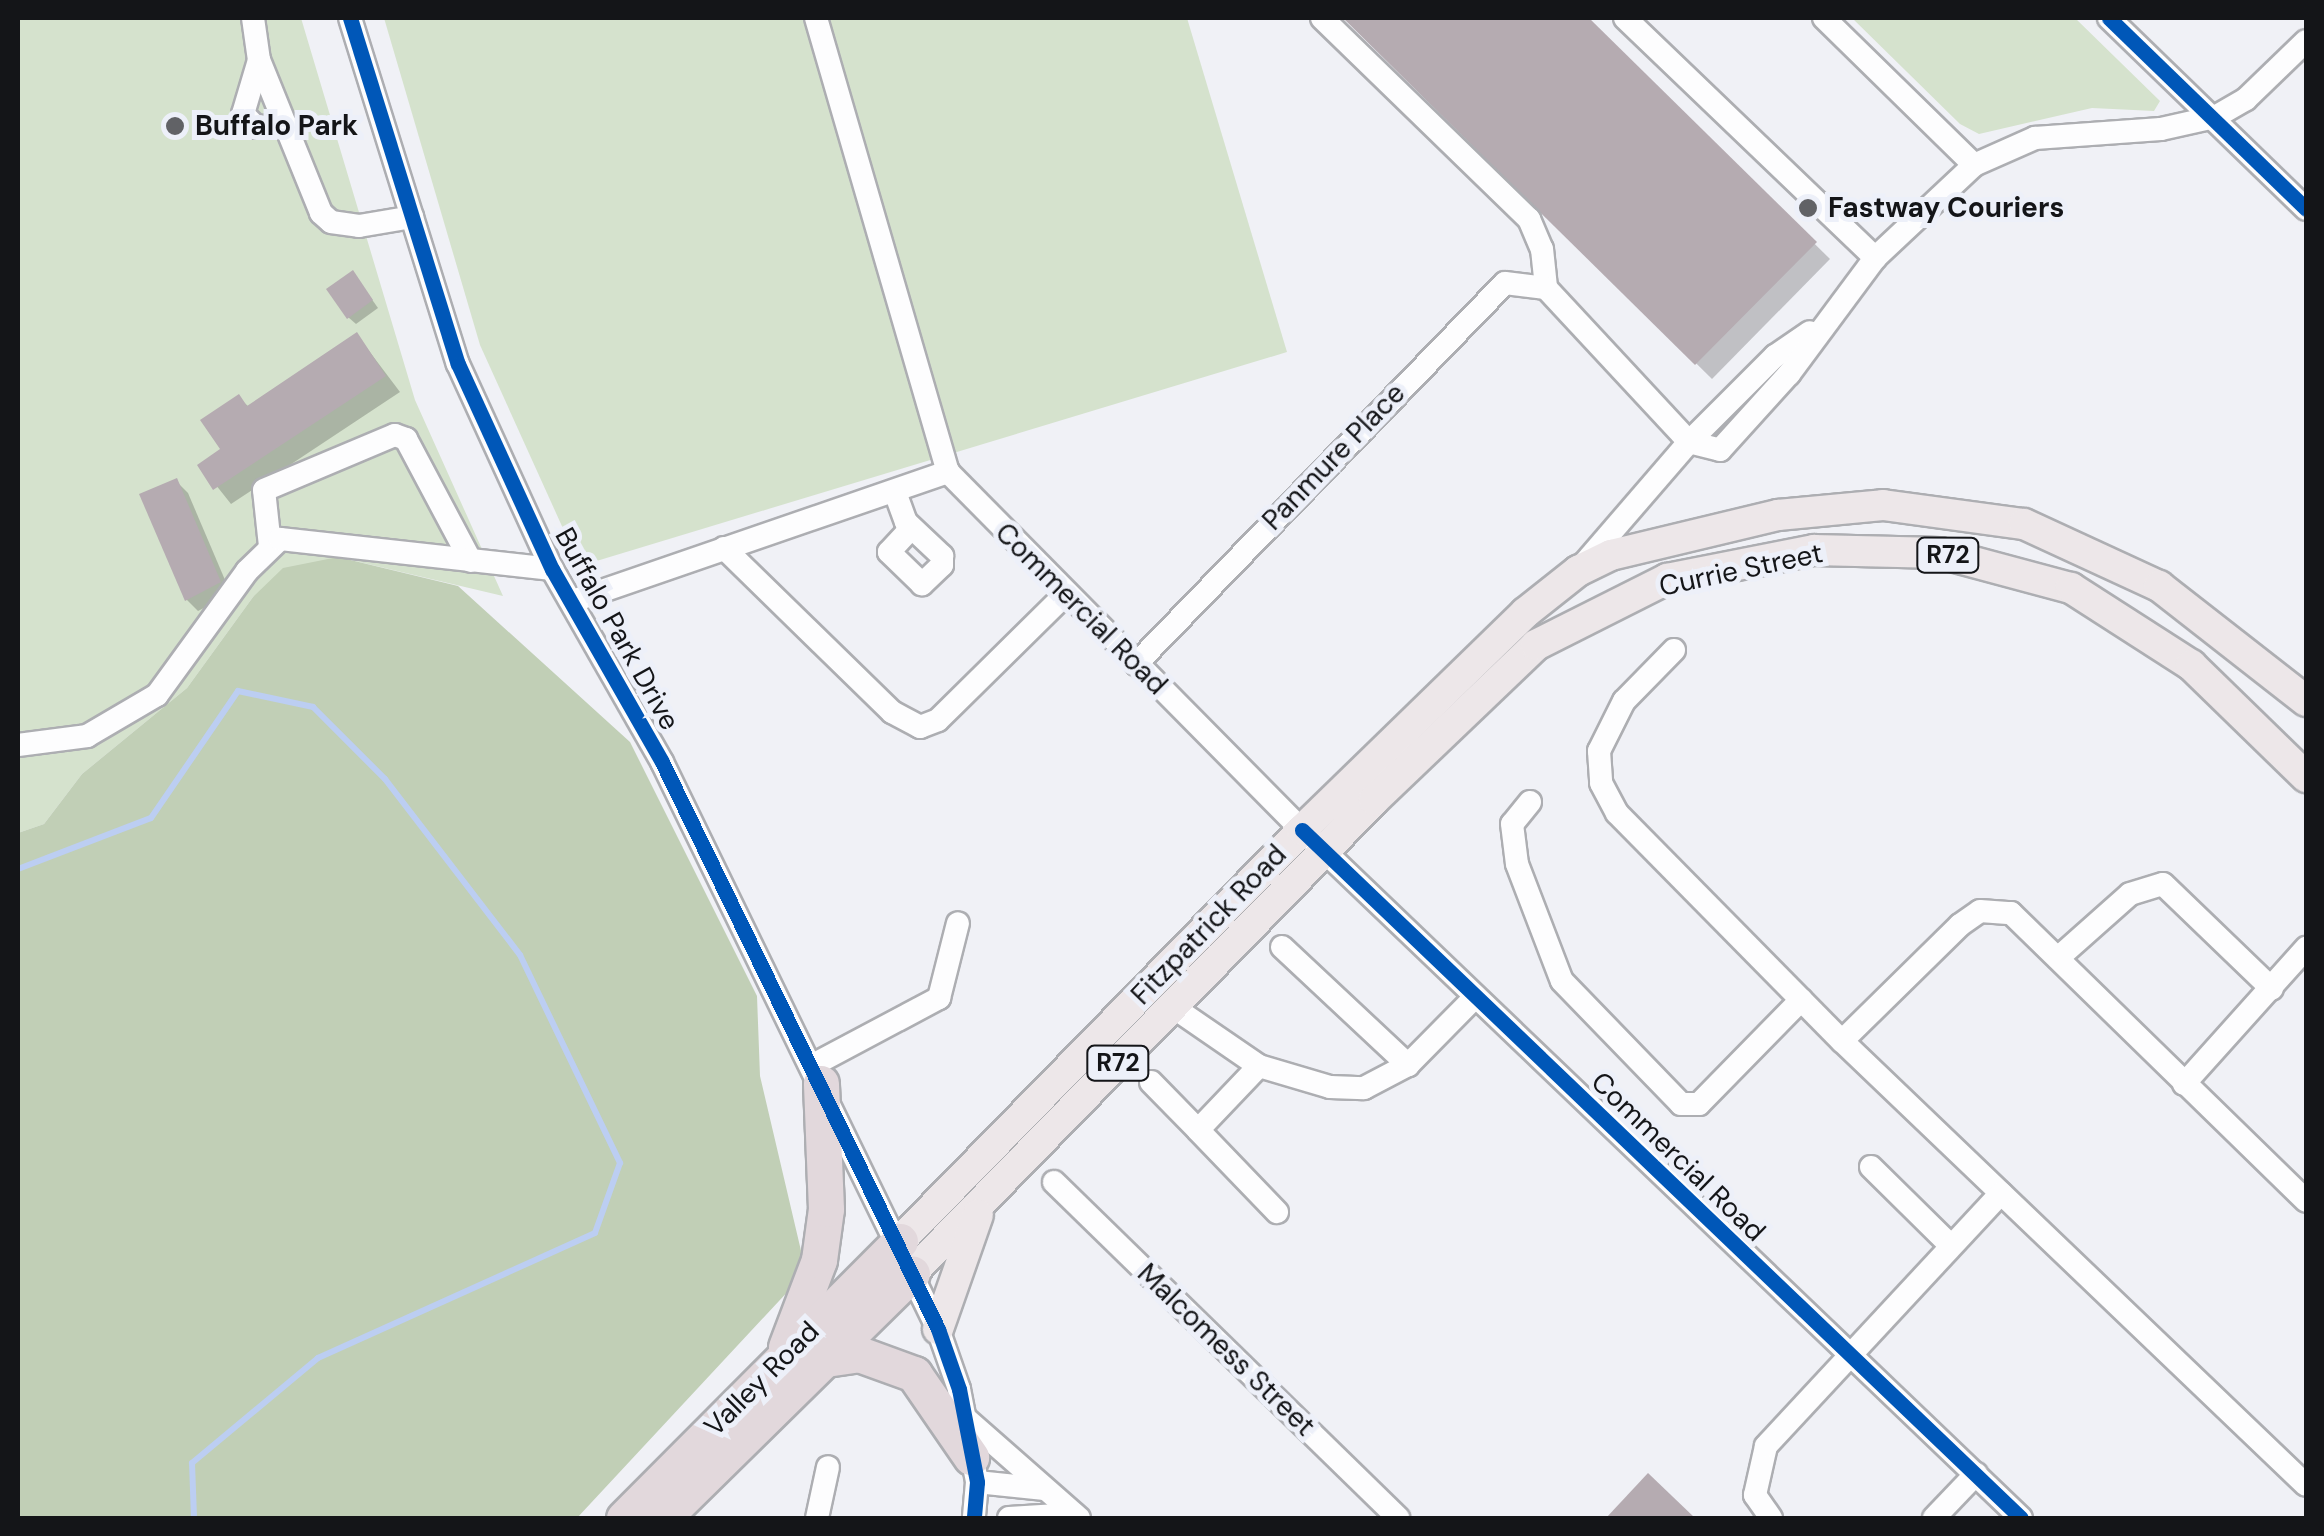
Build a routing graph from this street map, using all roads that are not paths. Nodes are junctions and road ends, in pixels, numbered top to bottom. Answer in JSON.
{"nodes":[{"id":1,"x":253,"y":18,"type":"edge"},
{"id":2,"x":350,"y":18,"type":"edge"},
{"id":3,"x":816,"y":18,"type":"edge"},
{"id":4,"x":1322,"y":18,"type":"edge"},
{"id":5,"x":1626,"y":18,"type":"edge"},
{"id":6,"x":1824,"y":18,"type":"edge"},
{"id":7,"x":2110,"y":18,"type":"edge"},
{"id":8,"x":2306,"y":41,"type":"edge"},
{"id":9,"x":258,"y":60,"type":"junction"},
{"id":10,"x":2215,"y":117,"type":"junction"},
{"id":11,"x":287,"y":126,"type":"junction"},
{"id":12,"x":1974,"y":165,"type":"junction"},
{"id":13,"x":2306,"y":209,"type":"edge"},
{"id":14,"x":412,"y":217,"type":"junction"},
{"id":15,"x":1875,"y":258,"type":"junction"},
{"id":16,"x":1546,"y":288,"type":"junction"},
{"id":17,"x":1689,"y":442,"type":"junction"},
{"id":18,"x":948,"y":472,"type":"junction"},
{"id":19,"x":895,"y":492,"type":"junction"},
{"id":20,"x":910,"y":528,"type":"dead end"},
{"id":21,"x":270,"y":546,"type":"junction"},
{"id":22,"x":724,"y":548,"type":"junction"},
{"id":23,"x":472,"y":562,"type":"junction"},
{"id":24,"x":552,"y":569,"type":"junction"},
{"id":25,"x":1578,"y":571,"type":"junction"},
{"id":26,"x":1067,"y":593,"type":"junction"},
{"id":27,"x":573,"y":601,"type":"junction"},
{"id":28,"x":1536,"y":645,"type":"joint"},
{"id":29,"x":1674,"y":650,"type":"dead end"},
{"id":30,"x":1136,"y":664,"type":"junction"},
{"id":31,"x":2306,"y":701,"type":"edge"},
{"id":32,"x":18,"y":744,"type":"edge"},
{"id":33,"x":2306,"y":777,"type":"edge"},
{"id":34,"x":1530,"y":802,"type":"dead end"},
{"id":35,"x":1302,"y":830,"type":"junction"},
{"id":36,"x":1324,"y":852,"type":"junction"},
{"id":37,"x":958,"y":923,"type":"dead end"},
{"id":38,"x":1282,"y":947,"type":"dead end"},
{"id":39,"x":2306,"y":948,"type":"edge"},
{"id":40,"x":2058,"y":958,"type":"junction"},
{"id":41,"x":2272,"y":989,"type":"junction"},
{"id":42,"x":1476,"y":997,"type":"junction"},
{"id":43,"x":1802,"y":1000,"type":"junction"},
{"id":44,"x":1173,"y":1007,"type":"junction"},
{"id":45,"x":1842,"y":1041,"type":"junction"},
{"id":46,"x":1408,"y":1065,"type":"junction"},
{"id":47,"x":1259,"y":1066,"type":"junction"},
{"id":48,"x":817,"y":1074,"type":"junction"},
{"id":49,"x":1151,"y":1082,"type":"dead end"},
{"id":50,"x":2184,"y":1084,"type":"junction"},
{"id":51,"x":1198,"y":1130,"type":"junction"},
{"id":52,"x":1871,"y":1167,"type":"dead end"},
{"id":53,"x":1054,"y":1182,"type":"dead end"},
{"id":54,"x":2001,"y":1193,"type":"junction"},
{"id":55,"x":2306,"y":1200,"type":"edge"},
{"id":56,"x":983,"y":1202,"type":"junction"},
{"id":57,"x":1277,"y":1212,"type":"dead end"},
{"id":58,"x":1951,"y":1246,"type":"junction"},
{"id":59,"x":906,"y":1257,"type":"junction"},
{"id":60,"x":938,"y":1329,"type":"junction"},
{"id":61,"x":1849,"y":1357,"type":"junction"},
{"id":62,"x":819,"y":1360,"type":"junction"},
{"id":63,"x":780,"y":1362,"type":"junction"},
{"id":64,"x":964,"y":1417,"type":"junction"},
{"id":65,"x":828,"y":1467,"type":"dead end"},
{"id":66,"x":974,"y":1469,"type":"junction"},
{"id":67,"x":1976,"y":1474,"type":"junction"},
{"id":68,"x":2306,"y":1485,"type":"edge"},
{"id":69,"x":1045,"y":1489,"type":"junction"},
{"id":70,"x":1076,"y":1516,"type":"edge"},
{"id":71,"x":624,"y":1518,"type":"edge"},
{"id":72,"x":663,"y":1518,"type":"edge"},
{"id":73,"x":817,"y":1518,"type":"edge"},
{"id":74,"x":974,"y":1518,"type":"edge"},
{"id":75,"x":1009,"y":1518,"type":"edge"},
{"id":76,"x":1398,"y":1518,"type":"edge"},
{"id":77,"x":1771,"y":1518,"type":"edge"},
{"id":78,"x":1934,"y":1518,"type":"edge"},
{"id":79,"x":2021,"y":1518,"type":"edge"}],
"edges":[{"from":1,"to":9,"type":"street"},
{"from":2,"to":14,"type":"street","name":"Buffalo Park Drive"},
{"from":3,"to":18,"type":"street"},
{"from":4,"to":16,"type":"street"},
{"from":5,"to":15,"type":"street"},
{"from":6,"to":12,"type":"street"},
{"from":7,"to":10,"type":"street"},
{"from":8,"to":10,"type":"street","name":"Fitzpatrick Road"},
{"from":9,"to":11,"type":"street"},
{"from":9,"to":11,"type":"street"},
{"from":10,"to":12,"type":"street","name":"Fitzpatrick Road"},
{"from":10,"to":13,"type":"street"},
{"from":11,"to":14,"type":"street"},
{"from":12,"to":15,"type":"street","name":"Fitzpatrick Road"},
{"from":14,"to":24,"type":"street","name":"Buffalo Park Drive"},
{"from":15,"to":17,"type":"street","name":"Fitzpatrick Road"},
{"from":16,"to":17,"type":"street"},
{"from":16,"to":30,"type":"street","name":"Panmure Place"},
{"from":17,"to":25,"type":"street","name":"Fitzpatrick Road"},
{"from":18,"to":19,"type":"street"},
{"from":18,"to":26,"type":"street","name":"Commercial Road"},
{"from":19,"to":20,"type":"street"},
{"from":19,"to":22,"type":"street"},
{"from":21,"to":23,"type":"street"},
{"from":21,"to":23,"type":"street"},
{"from":21,"to":32,"type":"street"},
{"from":22,"to":26,"type":"street"},
{"from":22,"to":27,"type":"street"},
{"from":23,"to":24,"type":"street"},
{"from":24,"to":27,"type":"street","name":"Buffalo Park Drive"},
{"from":25,"to":31,"type":"main road","name":"Currie Street","number":"R72"},
{"from":25,"to":35,"type":"main road","name":"Fitzpatrick Road","number":"R72"},
{"from":26,"to":30,"type":"street","name":"Commercial Road"},
{"from":27,"to":48,"type":"street","name":"Buffalo Park Drive"},
{"from":28,"to":33,"type":"main road","name":"Currie Street","number":"R72"},
{"from":28,"to":36,"type":"main road","name":"Fitzpatrick Road","number":"R72"},
{"from":29,"to":43,"type":"street"},
{"from":30,"to":35,"type":"street","name":"Commercial Road"},
{"from":34,"to":43,"type":"street"},
{"from":35,"to":36,"type":"street","name":"Commercial Road"},
{"from":35,"to":59,"type":"main road","name":"Fitzpatrick Road","number":"R72"},
{"from":36,"to":42,"type":"street","name":"Commercial Road"},
{"from":36,"to":44,"type":"main road","name":"Fitzpatrick Road","number":"R72"},
{"from":37,"to":48,"type":"street"},
{"from":38,"to":46,"type":"street"},
{"from":39,"to":41,"type":"street"},
{"from":40,"to":41,"type":"street"},
{"from":40,"to":45,"type":"street"},
{"from":40,"to":50,"type":"street"},
{"from":41,"to":50,"type":"street"},
{"from":42,"to":46,"type":"street"},
{"from":42,"to":61,"type":"street","name":"Commercial Road"},
{"from":43,"to":45,"type":"street"},
{"from":44,"to":47,"type":"street"},
{"from":44,"to":56,"type":"main road","name":"Fitzpatrick Road","number":"R72"},
{"from":45,"to":54,"type":"street"},
{"from":46,"to":47,"type":"street"},
{"from":47,"to":51,"type":"street"},
{"from":48,"to":59,"type":"street","name":"Buffalo Park Drive"},
{"from":48,"to":63,"type":"highway"},
{"from":49,"to":51,"type":"street"},
{"from":50,"to":55,"type":"street"},
{"from":51,"to":57,"type":"street"},
{"from":52,"to":58,"type":"street"},
{"from":53,"to":76,"type":"street","name":"Malcomess Street"},
{"from":54,"to":58,"type":"street"},
{"from":54,"to":68,"type":"street"},
{"from":56,"to":59,"type":"main road","name":"Fitzpatrick Road","number":"R72"},
{"from":56,"to":60,"type":"main road"},
{"from":58,"to":61,"type":"street"},
{"from":59,"to":60,"type":"street","name":"Buffalo Park Drive"},
{"from":59,"to":62,"type":"highway","name":"Valley Road","number":"R72"},
{"from":59,"to":63,"type":"highway","name":"Valley Road","number":"R72"},
{"from":60,"to":64,"type":"street","name":"Buffalo Park Drive"},
{"from":61,"to":67,"type":"street","name":"Commercial Road"},
{"from":61,"to":77,"type":"street"},
{"from":62,"to":66,"type":"highway"},
{"from":62,"to":72,"type":"highway","name":"Valley Road","number":"R72"},
{"from":63,"to":71,"type":"highway","name":"Valley Road","number":"R72"},
{"from":64,"to":66,"type":"street","name":"Buffalo Park Drive"},
{"from":64,"to":69,"type":"street"},
{"from":65,"to":73,"type":"street"},
{"from":66,"to":69,"type":"street"},
{"from":66,"to":74,"type":"street","name":"Buffalo Park Drive"},
{"from":67,"to":78,"type":"street"},
{"from":67,"to":79,"type":"street","name":"Commercial Road"},
{"from":69,"to":70,"type":"street"},
{"from":70,"to":75,"type":"street"}]}
